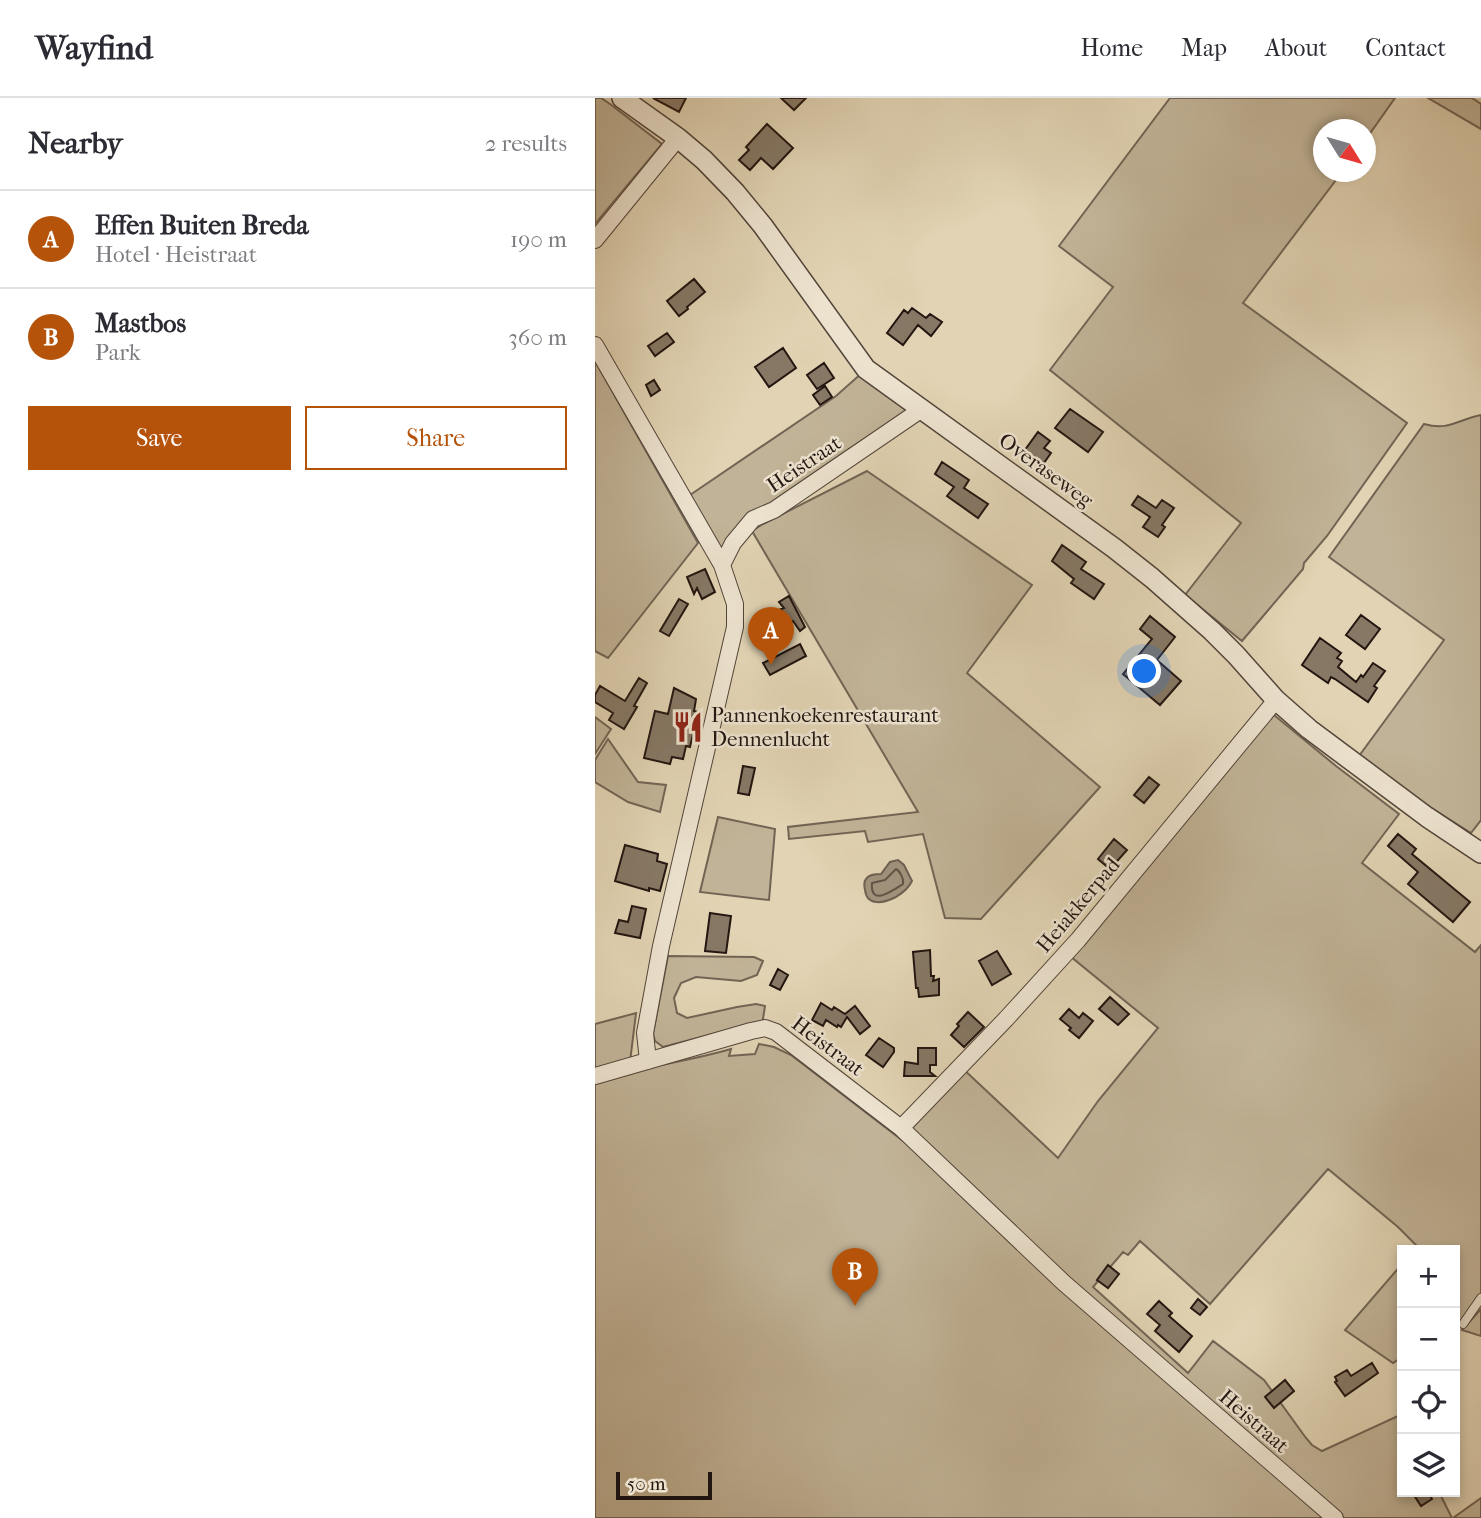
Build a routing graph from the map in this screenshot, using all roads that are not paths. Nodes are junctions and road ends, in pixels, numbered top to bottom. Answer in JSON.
{"nodes":[{"id":1,"x":622,"y":98,"type":"edge"},
{"id":2,"x":677,"y":138,"type":"junction"},
{"id":3,"x":595,"y":240,"type":"edge"},
{"id":4,"x":595,"y":345,"type":"edge"},
{"id":5,"x":922,"y":409,"type":"junction"},
{"id":6,"x":722,"y":565,"type":"junction"},
{"id":7,"x":1276,"y":700,"type":"junction"},
{"id":8,"x":1479,"y":849,"type":"edge"},
{"id":9,"x":648,"y":1061,"type":"junction"},
{"id":10,"x":595,"y":1076,"type":"edge"},
{"id":11,"x":901,"y":1128,"type":"junction"},
{"id":12,"x":1481,"y":1298,"type":"edge"},
{"id":13,"x":1463,"y":1324,"type":"dead end"},
{"id":14,"x":1335,"y":1518,"type":"edge"}],
"edges":[{"from":1,"to":2,"type":"street","name":"Overaseweg"},
{"from":2,"to":3,"type":"street"},
{"from":2,"to":5,"type":"street","name":"Overaseweg"},
{"from":4,"to":6,"type":"street"},
{"from":5,"to":6,"type":"street","name":"Heistraat"},
{"from":5,"to":7,"type":"street","name":"Overaseweg"},
{"from":6,"to":9,"type":"street"},
{"from":7,"to":8,"type":"street","name":"Overaseweg"},
{"from":7,"to":11,"type":"street","name":"Heiakkerpad"},
{"from":9,"to":10,"type":"street"},
{"from":9,"to":11,"type":"street","name":"Heistraat"},
{"from":11,"to":14,"type":"street","name":"Heistraat"},
{"from":12,"to":13,"type":"lane"}]}
